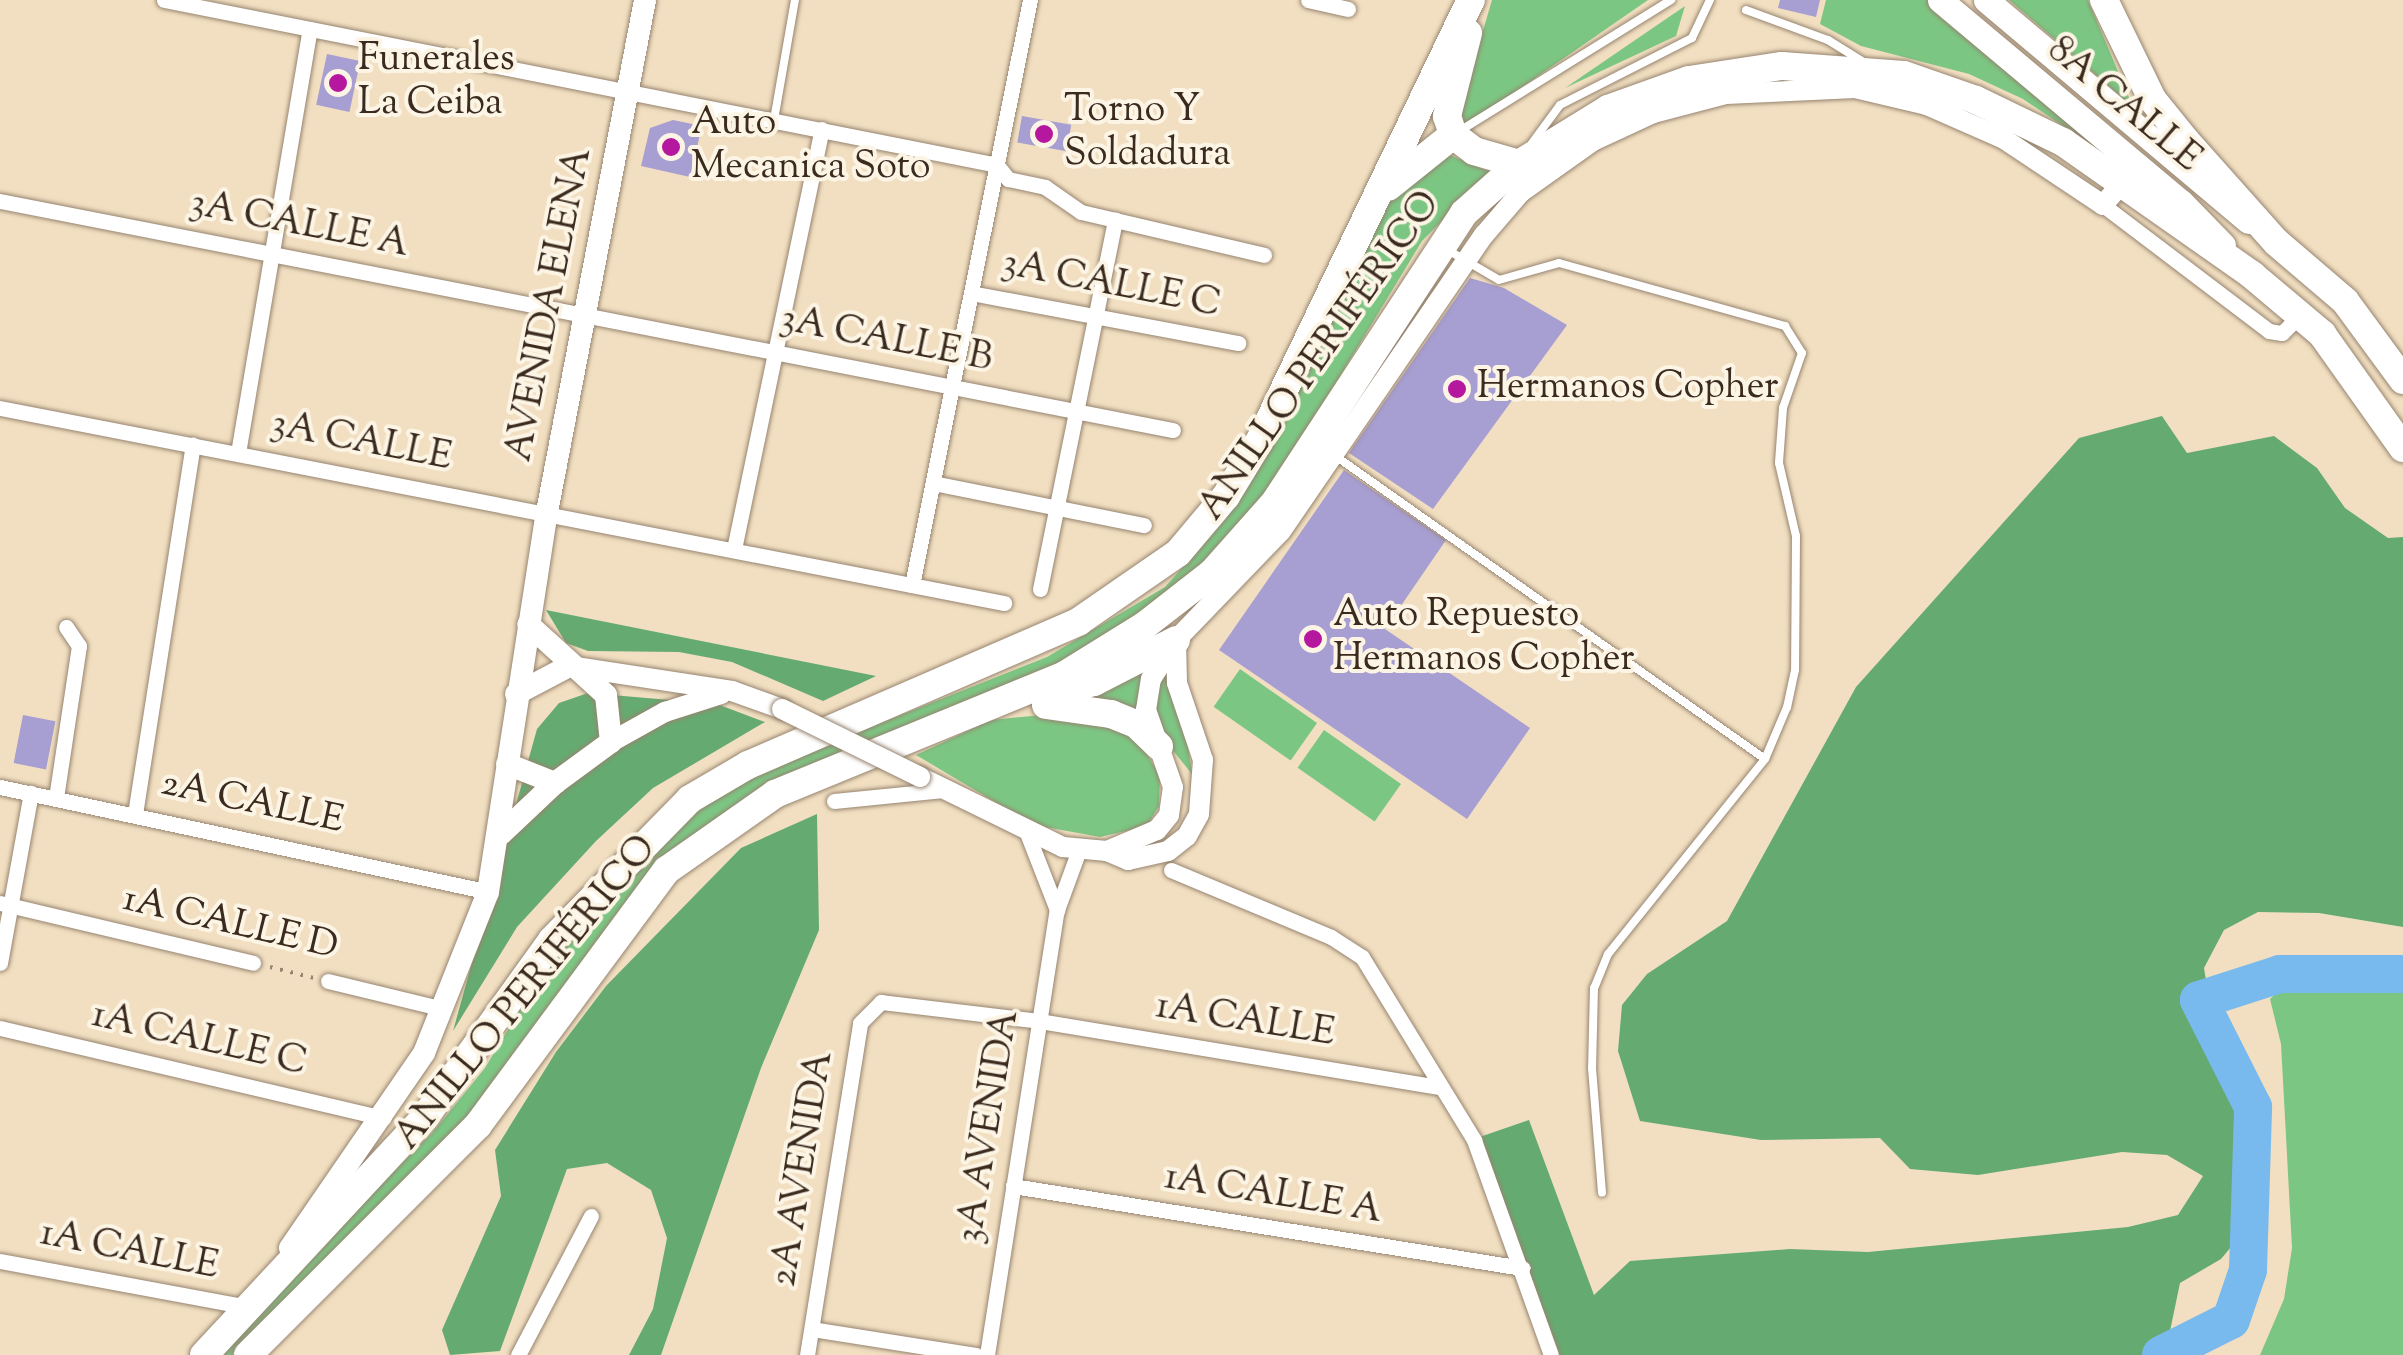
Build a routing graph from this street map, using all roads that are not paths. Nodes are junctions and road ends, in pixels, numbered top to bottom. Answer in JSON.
{"nodes":[{"id":1,"x":164,"y":0,"type":"edge"},
{"id":2,"x":645,"y":0,"type":"edge"},
{"id":3,"x":796,"y":0,"type":"edge"},
{"id":4,"x":1030,"y":0,"type":"edge"},
{"id":5,"x":1308,"y":0,"type":"edge"},
{"id":6,"x":1474,"y":0,"type":"edge"},
{"id":7,"x":1672,"y":0,"type":"edge"},
{"id":8,"x":1940,"y":0,"type":"edge"},
{"id":9,"x":1986,"y":0,"type":"edge"},
{"id":10,"x":2104,"y":0,"type":"edge"},
{"id":11,"x":1709,"y":3,"type":"edge"},
{"id":12,"x":1722,"y":7,"type":"dead end"},
{"id":13,"x":1348,"y":9,"type":"dead end"},
{"id":14,"x":1746,"y":10,"type":"dead end"},
{"id":15,"x":310,"y":29,"type":"junction"},
{"id":16,"x":1877,"y":71,"type":"junction"},
{"id":17,"x":627,"y":90,"type":"junction"},
{"id":18,"x":774,"y":120,"type":"junction"},
{"id":19,"x":822,"y":129,"type":"junction"},
{"id":20,"x":1453,"y":135,"type":"junction"},
{"id":21,"x":1521,"y":162,"type":"junction"},
{"id":22,"x":996,"y":165,"type":"junction"},
{"id":23,"x":2122,"y":183,"type":"junction"},
{"id":24,"x":1378,"y":196,"type":"junction"},
{"id":25,"x":0,"y":201,"type":"edge"},
{"id":26,"x":2102,"y":205,"type":"junction"},
{"id":27,"x":1115,"y":220,"type":"junction"},
{"id":28,"x":2276,"y":242,"type":"junction"},
{"id":29,"x":1438,"y":244,"type":"junction"},
{"id":30,"x":273,"y":254,"type":"junction"},
{"id":31,"x":1264,"y":254,"type":"dead end"},
{"id":32,"x":1465,"y":262,"type":"junction"},
{"id":33,"x":2252,"y":276,"type":"junction"},
{"id":34,"x":971,"y":292,"type":"junction"},
{"id":35,"x":586,"y":314,"type":"junction"},
{"id":36,"x":1096,"y":315,"type":"junction"},
{"id":37,"x":2310,"y":325,"type":"junction"},
{"id":38,"x":1238,"y":343,"type":"dead end"},
{"id":39,"x":776,"y":352,"type":"junction"},
{"id":40,"x":2403,"y":380,"type":"edge"},
{"id":41,"x":952,"y":387,"type":"junction"},
{"id":42,"x":0,"y":408,"type":"edge"},
{"id":43,"x":1076,"y":412,"type":"junction"},
{"id":44,"x":1174,"y":430,"type":"dead end"},
{"id":45,"x":194,"y":444,"type":"junction"},
{"id":46,"x":2403,"y":448,"type":"edge"},
{"id":47,"x":238,"y":453,"type":"junction"},
{"id":48,"x":1334,"y":455,"type":"junction"},
{"id":49,"x":933,"y":483,"type":"junction"},
{"id":50,"x":1056,"y":508,"type":"junction"},
{"id":51,"x":547,"y":512,"type":"junction"},
{"id":52,"x":1144,"y":525,"type":"dead end"},
{"id":53,"x":734,"y":549,"type":"junction"},
{"id":54,"x":912,"y":585,"type":"junction"},
{"id":55,"x":1040,"y":589,"type":"dead end"},
{"id":56,"x":1004,"y":603,"type":"dead end"},
{"id":57,"x":528,"y":624,"type":"junction"},
{"id":58,"x":66,"y":628,"type":"dead end"},
{"id":59,"x":1176,"y":640,"type":"junction"},
{"id":60,"x":569,"y":666,"type":"junction"},
{"id":61,"x":732,"y":690,"type":"junction"},
{"id":62,"x":516,"y":694,"type":"junction"},
{"id":63,"x":990,"y":706,"type":"junction"},
{"id":64,"x":612,"y":742,"type":"junction"},
{"id":65,"x":1158,"y":746,"type":"junction"},
{"id":66,"x":1766,"y":759,"type":"junction"},
{"id":67,"x":507,"y":764,"type":"junction"},
{"id":68,"x":554,"y":782,"type":"junction"},
{"id":69,"x":0,"y":787,"type":"edge"},
{"id":70,"x":945,"y":790,"type":"junction"},
{"id":71,"x":31,"y":793,"type":"junction"},
{"id":72,"x":56,"y":798,"type":"junction"},
{"id":73,"x":834,"y":801,"type":"dead end"},
{"id":74,"x":135,"y":814,"type":"junction"},
{"id":75,"x":1027,"y":833,"type":"junction"},
{"id":76,"x":501,"y":834,"type":"junction"},
{"id":77,"x":1080,"y":850,"type":"junction"},
{"id":78,"x":1107,"y":852,"type":"junction"},
{"id":79,"x":1171,"y":870,"type":"dead end"},
{"id":80,"x":488,"y":892,"type":"junction"},
{"id":81,"x":5,"y":904,"type":"edge"},
{"id":82,"x":1057,"y":910,"type":"junction"},
{"id":83,"x":0,"y":963,"type":"edge"},
{"id":84,"x":253,"y":964,"type":"road end"},
{"id":85,"x":328,"y":982,"type":"road end"},
{"id":86,"x":881,"y":1002,"type":"joint"},
{"id":87,"x":444,"y":1009,"type":"junction"},
{"id":88,"x":1040,"y":1021,"type":"junction"},
{"id":89,"x":0,"y":1028,"type":"edge"},
{"id":90,"x":1440,"y":1087,"type":"junction"},
{"id":91,"x":384,"y":1118,"type":"junction"},
{"id":92,"x":1013,"y":1186,"type":"junction"},
{"id":93,"x":1602,"y":1193,"type":"dead end"},
{"id":94,"x":592,"y":1216,"type":"dead end"},
{"id":95,"x":0,"y":1261,"type":"edge"},
{"id":96,"x":1522,"y":1268,"type":"junction"},
{"id":97,"x":247,"y":1308,"type":"junction"},
{"id":98,"x":812,"y":1329,"type":"junction"},
{"id":99,"x":204,"y":1355,"type":"edge"},
{"id":100,"x":248,"y":1355,"type":"edge"},
{"id":101,"x":518,"y":1355,"type":"edge"},
{"id":102,"x":807,"y":1355,"type":"edge"},
{"id":103,"x":976,"y":1355,"type":"edge"},
{"id":104,"x":987,"y":1355,"type":"edge"},
{"id":105,"x":1551,"y":1355,"type":"edge"}],
"edges":[{"from":1,"to":15,"type":"street"},
{"from":2,"to":17,"type":"main road","name":"AVENIDA ELENA"},
{"from":3,"to":18,"type":"lane"},
{"from":4,"to":22,"type":"street"},
{"from":5,"to":13,"type":"street"},
{"from":6,"to":20,"type":"highway"},
{"from":6,"to":24,"type":"highway","name":"ANILLO PERIFÉRICO"},
{"from":7,"to":20,"type":"lane"},
{"from":8,"to":33,"type":"main road","name":"8A CALLE"},
{"from":9,"to":28,"type":"main road"},
{"from":10,"to":28,"type":"highway"},
{"from":11,"to":12,"type":"lane"},
{"from":11,"to":21,"type":"lane"},
{"from":14,"to":16,"type":"lane"},
{"from":15,"to":17,"type":"street"},
{"from":15,"to":30,"type":"street"},
{"from":16,"to":21,"type":"highway","name":"ANILLO PERIFÉRICO"},
{"from":16,"to":23,"type":"highway","name":"ANILLO PERIFÉRICO"},
{"from":17,"to":18,"type":"street"},
{"from":17,"to":35,"type":"main road","name":"AVENIDA ELENA"},
{"from":18,"to":19,"type":"street"},
{"from":19,"to":22,"type":"street"},
{"from":19,"to":39,"type":"street"},
{"from":20,"to":21,"type":"highway"},
{"from":20,"to":24,"type":"highway"},
{"from":21,"to":29,"type":"highway","name":"ANILLO PERIFÉRICO"},
{"from":22,"to":27,"type":"street"},
{"from":22,"to":34,"type":"street"},
{"from":23,"to":26,"type":"street"},
{"from":23,"to":33,"type":"highway","name":"ANILLO PERIFÉRICO"},
{"from":24,"to":97,"type":"highway","name":"ANILLO PERIFÉRICO"},
{"from":25,"to":30,"type":"street","name":"3A CALLE A"},
{"from":26,"to":32,"type":"street","name":"ANILLO PERIFÉRICO"},
{"from":26,"to":37,"type":"street","name":"ANILLO PERIFÉRICO"},
{"from":27,"to":31,"type":"street"},
{"from":27,"to":36,"type":"street"},
{"from":28,"to":40,"type":"highway"},
{"from":29,"to":32,"type":"lane"},
{"from":29,"to":63,"type":"highway","name":"ANILLO PERIFÉRICO"},
{"from":30,"to":35,"type":"street","name":"3A CALLE A"},
{"from":30,"to":47,"type":"street"},
{"from":32,"to":48,"type":"street","name":"ANILLO PERIFÉRICO"},
{"from":32,"to":66,"type":"lane"},
{"from":33,"to":37,"type":"highway","name":"ANILLO PERIFÉRICO"},
{"from":34,"to":36,"type":"street","name":"3A CALLE C"},
{"from":34,"to":41,"type":"street"},
{"from":35,"to":39,"type":"street","name":"3A CALLE B"},
{"from":35,"to":51,"type":"main road","name":"AVENIDA ELENA"},
{"from":36,"to":38,"type":"street","name":"3A CALLE C"},
{"from":36,"to":43,"type":"street"},
{"from":37,"to":46,"type":"highway","name":"ANILLO PERIFÉRICO"},
{"from":39,"to":41,"type":"street","name":"3A CALLE B"},
{"from":39,"to":53,"type":"street"},
{"from":41,"to":43,"type":"street","name":"3A CALLE B"},
{"from":41,"to":49,"type":"street"},
{"from":42,"to":45,"type":"street","name":"3A CALLE"},
{"from":43,"to":44,"type":"street","name":"3A CALLE B"},
{"from":43,"to":50,"type":"street"},
{"from":45,"to":47,"type":"street","name":"3A CALLE"},
{"from":45,"to":74,"type":"street"},
{"from":47,"to":51,"type":"street","name":"3A CALLE"},
{"from":48,"to":59,"type":"street","name":"ANILLO PERIFÉRICO"},
{"from":48,"to":66,"type":"lane"},
{"from":49,"to":50,"type":"street"},
{"from":49,"to":54,"type":"street"},
{"from":50,"to":52,"type":"street"},
{"from":50,"to":55,"type":"street"},
{"from":51,"to":53,"type":"street","name":"3A CALLE"},
{"from":51,"to":57,"type":"main road","name":"AVENIDA ELENA"},
{"from":53,"to":54,"type":"street","name":"3A CALLE"},
{"from":54,"to":56,"type":"street","name":"3A CALLE"},
{"from":57,"to":60,"type":"main road"},
{"from":57,"to":62,"type":"main road","name":"AVENIDA ELENA"},
{"from":58,"to":72,"type":"street"},
{"from":59,"to":63,"type":"highway"},
{"from":59,"to":65,"type":"street"},
{"from":59,"to":78,"type":"street"},
{"from":60,"to":61,"type":"street"},
{"from":60,"to":62,"type":"main road"},
{"from":60,"to":64,"type":"main road"},
{"from":61,"to":64,"type":"street"},
{"from":61,"to":70,"type":"street","bridge":true},
{"from":62,"to":67,"type":"main road","name":"AVENIDA ELENA"},
{"from":63,"to":65,"type":"highway"},
{"from":63,"to":100,"type":"highway","name":"ANILLO PERIFÉRICO"},
{"from":64,"to":68,"type":"main road"},
{"from":65,"to":78,"type":"street"},
{"from":66,"to":93,"type":"lane"},
{"from":67,"to":68,"type":"main road"},
{"from":67,"to":76,"type":"main road","name":"AVENIDA ELENA"},
{"from":68,"to":76,"type":"main road"},
{"from":69,"to":71,"type":"street","name":"2A CALLE"},
{"from":70,"to":73,"type":"street"},
{"from":70,"to":75,"type":"street"},
{"from":71,"to":72,"type":"street","name":"2A CALLE"},
{"from":71,"to":81,"type":"street"},
{"from":72,"to":74,"type":"street","name":"2A CALLE"},
{"from":74,"to":80,"type":"street","name":"2A CALLE"},
{"from":75,"to":77,"type":"street"},
{"from":75,"to":82,"type":"street","name":"3A AVENIDA"},
{"from":76,"to":80,"type":"main road","name":"AVENIDA ELENA"},
{"from":77,"to":78,"type":"street"},
{"from":77,"to":82,"type":"street","name":"3A AVENIDA"},
{"from":79,"to":90,"type":"street"},
{"from":80,"to":87,"type":"main road","name":"AVENIDA ELENA"},
{"from":81,"to":83,"type":"street"},
{"from":81,"to":84,"type":"street","name":"1A CALLE D"},
{"from":82,"to":88,"type":"street","name":"3A AVENIDA"},
{"from":85,"to":87,"type":"street","name":"1A CALLE D"},
{"from":86,"to":88,"type":"street","name":"1A CALLE"},
{"from":86,"to":98,"type":"street","name":"2A AVENIDA"},
{"from":87,"to":91,"type":"main road","name":"AVENIDA ELENA"},
{"from":88,"to":90,"type":"street","name":"1A CALLE"},
{"from":88,"to":92,"type":"street","name":"3A AVENIDA"},
{"from":89,"to":91,"type":"street","name":"1A CALLE C"},
{"from":90,"to":96,"type":"street"},
{"from":91,"to":97,"type":"main road","name":"AVENIDA ELENA"},
{"from":92,"to":96,"type":"street","name":"1A CALLE A"},
{"from":92,"to":104,"type":"street","name":"3A AVENIDA"},
{"from":94,"to":101,"type":"street"},
{"from":95,"to":97,"type":"street","name":"1A CALLE"},
{"from":96,"to":105,"type":"street"},
{"from":97,"to":99,"type":"highway","name":"ANILLO PERIFÉRICO"},
{"from":98,"to":102,"type":"street","name":"2A AVENIDA"},
{"from":98,"to":103,"type":"street"}]}
